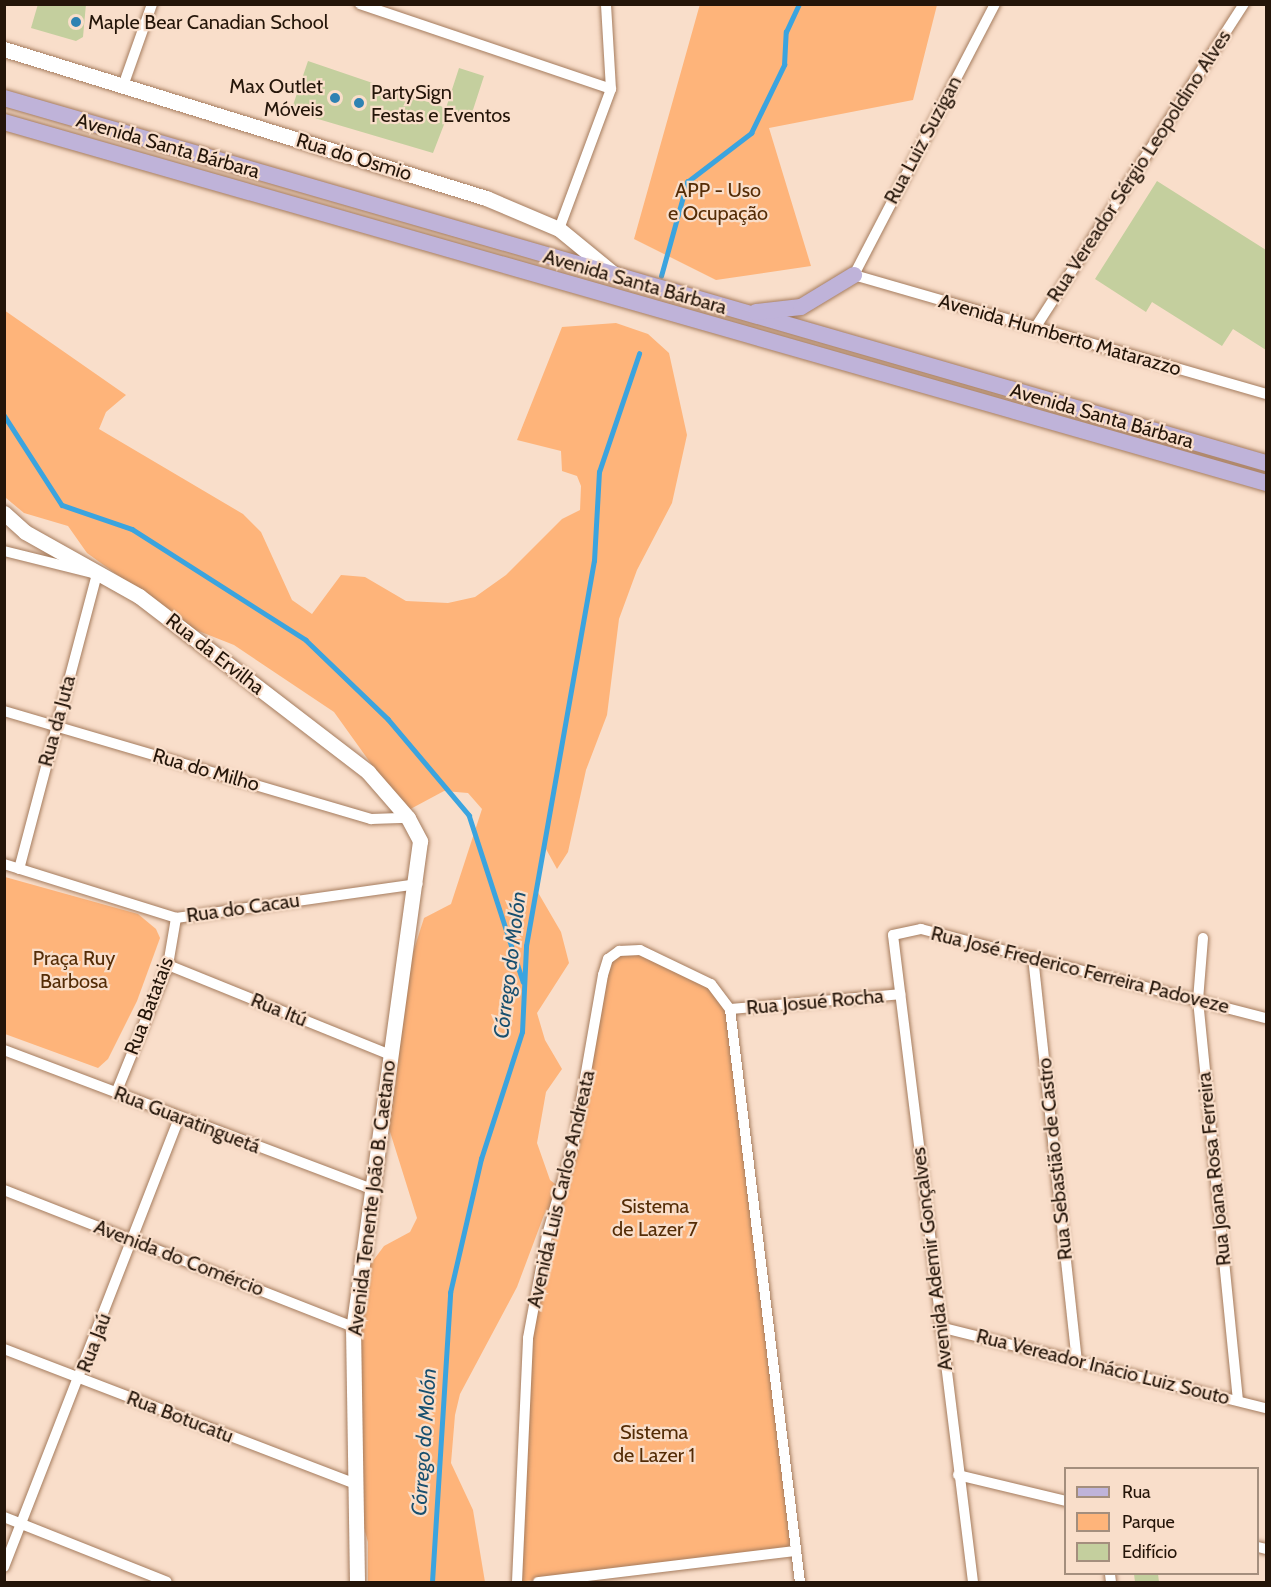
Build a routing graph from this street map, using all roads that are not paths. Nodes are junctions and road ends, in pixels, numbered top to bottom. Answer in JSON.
{"nodes":[{"id":1,"x":152,"y":4,"type":"edge"},
{"id":2,"x":360,"y":4,"type":"edge"},
{"id":3,"x":606,"y":4,"type":"edge"},
{"id":4,"x":995,"y":4,"type":"edge"},
{"id":5,"x":1244,"y":4,"type":"edge"},
{"id":6,"x":4,"y":49,"type":"edge"},
{"id":7,"x":123,"y":86,"type":"junction"},
{"id":8,"x":611,"y":89,"type":"junction"},
{"id":9,"x":4,"y":98,"type":"edge"},
{"id":10,"x":4,"y":122,"type":"edge"},
{"id":11,"x":559,"y":229,"type":"junction"},
{"id":12,"x":854,"y":275,"type":"junction"},
{"id":13,"x":618,"y":277,"type":"junction"},
{"id":14,"x":742,"y":313,"type":"junction"},
{"id":15,"x":1035,"y":328,"type":"junction"},
{"id":16,"x":1266,"y":394,"type":"edge"},
{"id":17,"x":1266,"y":463,"type":"edge"},
{"id":18,"x":1266,"y":483,"type":"edge"},
{"id":19,"x":4,"y":513,"type":"edge"},
{"id":20,"x":4,"y":551,"type":"edge"},
{"id":21,"x":97,"y":574,"type":"junction"},
{"id":22,"x":4,"y":711,"type":"edge"},
{"id":23,"x":56,"y":726,"type":"junction"},
{"id":24,"x":408,"y":818,"type":"junction"},
{"id":25,"x":4,"y":864,"type":"edge"},
{"id":26,"x":19,"y":869,"type":"junction"},
{"id":27,"x":418,"y":884,"type":"junction"},
{"id":28,"x":176,"y":918,"type":"junction"},
{"id":29,"x":893,"y":935,"type":"joint"},
{"id":30,"x":1203,"y":938,"type":"dead end"},
{"id":31,"x":1034,"y":957,"type":"junction"},
{"id":32,"x":168,"y":965,"type":"junction"},
{"id":33,"x":900,"y":994,"type":"junction"},
{"id":34,"x":1197,"y":1000,"type":"junction"},
{"id":35,"x":730,"y":1009,"type":"junction"},
{"id":36,"x":1266,"y":1018,"type":"edge"},
{"id":37,"x":4,"y":1050,"type":"edge"},
{"id":38,"x":391,"y":1055,"type":"junction"},
{"id":39,"x":116,"y":1093,"type":"junction"},
{"id":40,"x":179,"y":1117,"type":"junction"},
{"id":41,"x":370,"y":1188,"type":"junction"},
{"id":42,"x":4,"y":1190,"type":"edge"},
{"id":43,"x":133,"y":1240,"type":"junction"},
{"id":44,"x":353,"y":1327,"type":"junction"},
{"id":45,"x":940,"y":1327,"type":"junction"},
{"id":46,"x":4,"y":1349,"type":"edge"},
{"id":47,"x":1077,"y":1361,"type":"junction"},
{"id":48,"x":80,"y":1378,"type":"junction"},
{"id":49,"x":1238,"y":1400,"type":"junction"},
{"id":50,"x":1266,"y":1408,"type":"edge"},
{"id":51,"x":958,"y":1475,"type":"junction"},
{"id":52,"x":355,"y":1484,"type":"junction"},
{"id":53,"x":1064,"y":1501,"type":"edge"},
{"id":54,"x":4,"y":1517,"type":"edge"},
{"id":55,"x":22,"y":1524,"type":"junction"},
{"id":56,"x":796,"y":1551,"type":"junction"},
{"id":57,"x":4,"y":1567,"type":"edge"},
{"id":58,"x":167,"y":1582,"type":"edge"},
{"id":59,"x":357,"y":1582,"type":"edge"},
{"id":60,"x":516,"y":1582,"type":"edge"},
{"id":61,"x":538,"y":1582,"type":"edge"},
{"id":62,"x":800,"y":1582,"type":"edge"},
{"id":63,"x":972,"y":1582,"type":"edge"}],
"edges":[{"from":1,"to":7,"type":"street"},
{"from":2,"to":8,"type":"street"},
{"from":3,"to":8,"type":"street"},
{"from":4,"to":12,"type":"street","name":"Rua Luiz Suzigan"},
{"from":5,"to":15,"type":"street","name":"Rua Vereador Sérgio Leopoldino Alves"},
{"from":6,"to":7,"type":"street","name":"Rua do Osmio"},
{"from":7,"to":11,"type":"street","name":"Rua do Osmio"},
{"from":8,"to":11,"type":"street"},
{"from":9,"to":13,"type":"main road","name":"Avenida Santa Bárbara"},
{"from":10,"to":18,"type":"main road","name":"Avenida Santa Bárbara"},
{"from":11,"to":13,"type":"street","name":"Rua do Osmio"},
{"from":12,"to":14,"type":"main road"},
{"from":12,"to":15,"type":"street","name":"Avenida Humberto Matarazzo"},
{"from":13,"to":14,"type":"main road","name":"Avenida Santa Bárbara"},
{"from":14,"to":17,"type":"main road","name":"Avenida Santa Bárbara"},
{"from":15,"to":16,"type":"street","name":"Avenida Humberto Matarazzo"},
{"from":19,"to":21,"type":"street","name":"Rua da Ervilha"},
{"from":20,"to":21,"type":"street"},
{"from":21,"to":23,"type":"street","name":"Rua da Juta"},
{"from":21,"to":24,"type":"street","name":"Rua da Ervilha"},
{"from":22,"to":23,"type":"street","name":"Rua do Milho"},
{"from":23,"to":24,"type":"street","name":"Rua do Milho"},
{"from":23,"to":26,"type":"street","name":"Rua da Juta"},
{"from":24,"to":27,"type":"street","name":"Avenida Tenente João B. Caetano"},
{"from":25,"to":26,"type":"street","name":"Rua do Cacau"},
{"from":26,"to":28,"type":"street","name":"Rua do Cacau"},
{"from":27,"to":28,"type":"street","name":"Rua do Cacau"},
{"from":27,"to":38,"type":"street","name":"Avenida Tenente João B. Caetano"},
{"from":28,"to":32,"type":"street","name":"Rua Batatais"},
{"from":29,"to":31,"type":"street","name":"Rua José Frederico Ferreira Padoveze"},
{"from":29,"to":33,"type":"street","name":"Avenida Ademir Gonçalves"},
{"from":30,"to":34,"type":"street","name":"Rua Joana Rosa Ferreira"},
{"from":31,"to":34,"type":"street","name":"Rua José Frederico Ferreira Padoveze"},
{"from":31,"to":47,"type":"street","name":"Rua Sebastião de Castro"},
{"from":32,"to":38,"type":"street","name":"Rua Itú"},
{"from":32,"to":39,"type":"street","name":"Rua Batatais"},
{"from":33,"to":35,"type":"street","name":"Rua Josué Rocha"},
{"from":33,"to":45,"type":"street","name":"Avenida Ademir Gonçalves"},
{"from":34,"to":36,"type":"street","name":"Rua José Frederico Ferreira Padoveze"},
{"from":34,"to":49,"type":"street","name":"Rua Joana Rosa Ferreira"},
{"from":35,"to":56,"type":"street"},
{"from":35,"to":60,"type":"street","name":"Avenida Luis Carlos Andreata"},
{"from":37,"to":39,"type":"street","name":"Rua Guaratinguetá"},
{"from":38,"to":41,"type":"street","name":"Avenida Tenente João B. Caetano"},
{"from":39,"to":40,"type":"street","name":"Rua Guaratinguetá"},
{"from":40,"to":41,"type":"street","name":"Rua Guaratinguetá"},
{"from":40,"to":43,"type":"street","name":"Rua Jaú"},
{"from":41,"to":44,"type":"street","name":"Avenida Tenente João B. Caetano"},
{"from":42,"to":43,"type":"street","name":"Avenida do Comércio"},
{"from":43,"to":44,"type":"street","name":"Avenida do Comércio"},
{"from":43,"to":48,"type":"street","name":"Rua Jaú"},
{"from":44,"to":52,"type":"street","name":"Avenida Tenente João B. Caetano"},
{"from":45,"to":47,"type":"street","name":"Rua Vereador Inácio Luiz Souto"},
{"from":45,"to":51,"type":"street","name":"Avenida Ademir Gonçalves"},
{"from":46,"to":48,"type":"street","name":"Rua Botucatu"},
{"from":47,"to":49,"type":"street","name":"Rua Vereador Inácio Luiz Souto"},
{"from":48,"to":52,"type":"street","name":"Rua Botucatu"},
{"from":48,"to":55,"type":"street","name":"Rua Jaú"},
{"from":49,"to":50,"type":"street","name":"Rua Vereador Inácio Luiz Souto"},
{"from":51,"to":53,"type":"street"},
{"from":51,"to":63,"type":"street","name":"Avenida Ademir Gonçalves"},
{"from":52,"to":59,"type":"street","name":"Avenida Tenente João B. Caetano"},
{"from":54,"to":55,"type":"street"},
{"from":55,"to":57,"type":"street","name":"Rua Jaú"},
{"from":55,"to":58,"type":"street"},
{"from":56,"to":61,"type":"street"},
{"from":56,"to":62,"type":"street"}]}
